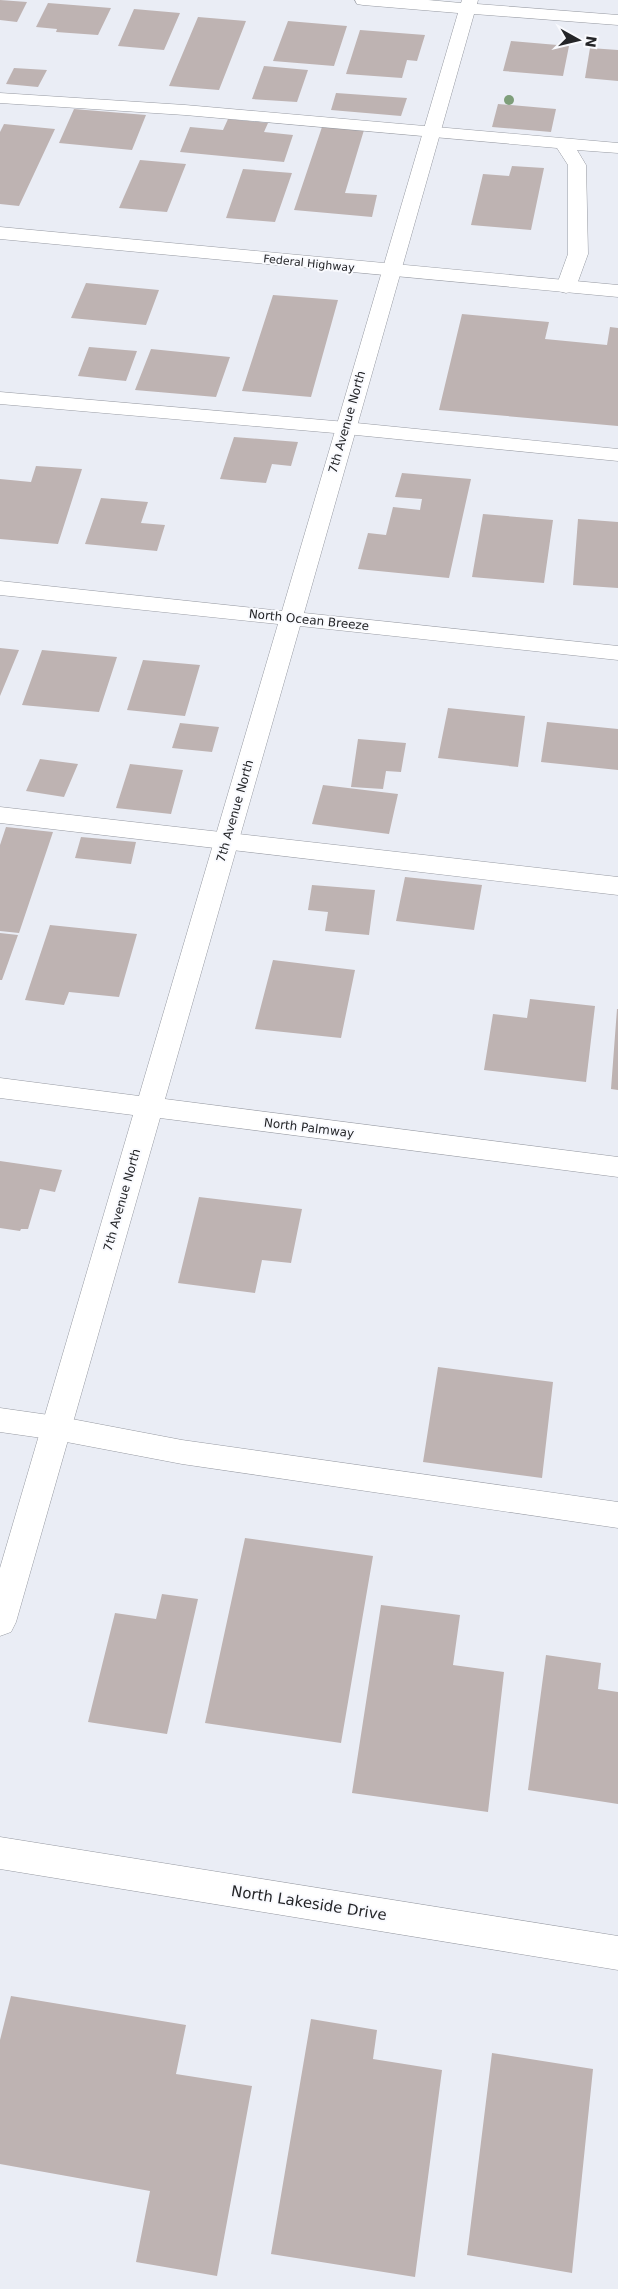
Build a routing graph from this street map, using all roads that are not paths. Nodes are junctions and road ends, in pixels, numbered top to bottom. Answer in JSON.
{"nodes":[{"id":1,"x":363,"y":0,"type":"edge"},
{"id":2,"x":468,"y":4,"type":"edge"},
{"id":3,"x":618,"y":20,"type":"edge"},
{"id":4,"x":0,"y":98,"type":"edge"},
{"id":5,"x":431,"y":132,"type":"junction"},
{"id":6,"x":564,"y":144,"type":"junction"},
{"id":7,"x":618,"y":148,"type":"edge"},
{"id":8,"x":0,"y":233,"type":"edge"},
{"id":9,"x":391,"y":271,"type":"junction"},
{"id":10,"x":566,"y":287,"type":"junction"},
{"id":11,"x":618,"y":291,"type":"edge"},
{"id":12,"x":0,"y":398,"type":"edge"},
{"id":13,"x":346,"y":428,"type":"junction"},
{"id":14,"x":618,"y":455,"type":"edge"},
{"id":15,"x":0,"y":588,"type":"edge"},
{"id":16,"x":291,"y":618,"type":"junction"},
{"id":17,"x":618,"y":653,"type":"edge"},
{"id":18,"x":0,"y":816,"type":"edge"},
{"id":19,"x":226,"y":841,"type":"junction"},
{"id":20,"x":618,"y":886,"type":"edge"},
{"id":21,"x":0,"y":1088,"type":"edge"},
{"id":22,"x":149,"y":1107,"type":"junction"},
{"id":23,"x":618,"y":1167,"type":"edge"},
{"id":24,"x":0,"y":1420,"type":"edge"},
{"id":25,"x":56,"y":1428,"type":"junction"},
{"id":26,"x":618,"y":1515,"type":"edge"},
{"id":27,"x":0,"y":1622,"type":"edge"},
{"id":28,"x":0,"y":1853,"type":"edge"},
{"id":29,"x":618,"y":1953,"type":"edge"}],
"edges":[{"from":1,"to":2,"type":"street"},
{"from":2,"to":3,"type":"street"},
{"from":2,"to":5,"type":"street","name":"7th Avenue North"},
{"from":4,"to":5,"type":"street"},
{"from":5,"to":6,"type":"street"},
{"from":5,"to":9,"type":"street","name":"7th Avenue North"},
{"from":6,"to":7,"type":"street"},
{"from":6,"to":10,"type":"street"},
{"from":8,"to":9,"type":"street","name":"Federal Highway"},
{"from":9,"to":10,"type":"street","name":"Federal Highway"},
{"from":9,"to":13,"type":"street","name":"7th Avenue North"},
{"from":10,"to":11,"type":"street","name":"Federal Highway"},
{"from":12,"to":13,"type":"street"},
{"from":13,"to":14,"type":"street"},
{"from":13,"to":16,"type":"street","name":"7th Avenue North"},
{"from":15,"to":16,"type":"street","name":"North Ocean Breeze"},
{"from":16,"to":17,"type":"street","name":"North Ocean Breeze"},
{"from":16,"to":19,"type":"street","name":"7th Avenue North"},
{"from":18,"to":19,"type":"street"},
{"from":19,"to":20,"type":"street"},
{"from":19,"to":22,"type":"street","name":"7th Avenue North"},
{"from":21,"to":22,"type":"street","name":"North Palmway"},
{"from":22,"to":23,"type":"street","name":"North Palmway"},
{"from":22,"to":25,"type":"street","name":"7th Avenue North"},
{"from":24,"to":25,"type":"street"},
{"from":25,"to":26,"type":"street"},
{"from":25,"to":27,"type":"street","name":"7th Avenue North"},
{"from":28,"to":29,"type":"street","name":"North Lakeside Drive"}]}
